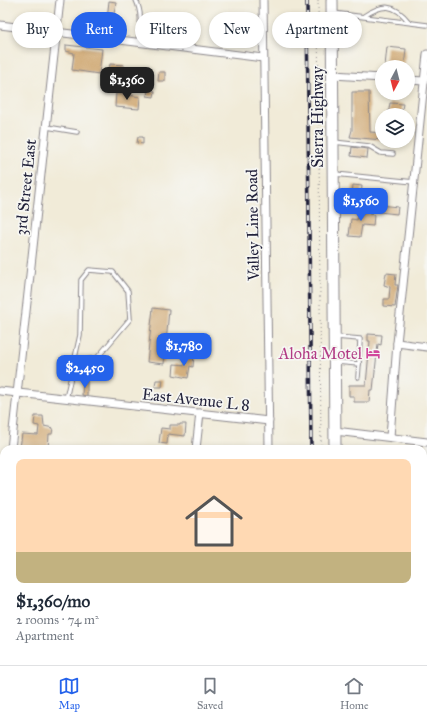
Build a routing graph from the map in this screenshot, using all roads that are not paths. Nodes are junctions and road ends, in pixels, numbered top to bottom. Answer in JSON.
{"nodes":[{"id":1,"x":60,"y":0,"type":"edge"},
{"id":2,"x":136,"y":0,"type":"edge"},
{"id":3,"x":263,"y":0,"type":"edge"},
{"id":4,"x":332,"y":0,"type":"edge"},
{"id":5,"x":58,"y":12,"type":"edge"},
{"id":6,"x":141,"y":12,"type":"edge"},
{"id":7,"x":332,"y":12,"type":"edge"},
{"id":8,"x":364,"y":17,"type":"joint"},
{"id":9,"x":408,"y":22,"type":"junction"},
{"id":10,"x":0,"y":25,"type":"edge"},
{"id":11,"x":427,"y":25,"type":"edge"},
{"id":12,"x":12,"y":26,"type":"edge"},
{"id":13,"x":63,"y":33,"type":"edge"},
{"id":14,"x":135,"y":43,"type":"edge"},
{"id":15,"x":54,"y":48,"type":"edge"},
{"id":16,"x":180,"y":48,"type":"edge"},
{"id":17,"x":333,"y":48,"type":"edge"},
{"id":18,"x":263,"y":58,"type":"junction"},
{"id":19,"x":427,"y":59,"type":"edge"},
{"id":20,"x":333,"y":74,"type":"junction"},
{"id":21,"x":375,"y":77,"type":"edge"},
{"id":22,"x":415,"y":80,"type":"edge"},
{"id":23,"x":425,"y":81,"type":"edge"},
{"id":24,"x":46,"y":127,"type":"junction"},
{"id":25,"x":77,"y":132,"type":"dead end"},
{"id":26,"x":332,"y":142,"type":"junction"},
{"id":27,"x":393,"y":154,"type":"dead end"},
{"id":28,"x":333,"y":174,"type":"junction"},
{"id":29,"x":414,"y":182,"type":"junction"},
{"id":30,"x":333,"y":337,"type":"junction"},
{"id":31,"x":397,"y":343,"type":"junction"},
{"id":32,"x":427,"y":347,"type":"edge"},
{"id":33,"x":73,"y":362,"type":"junction"},
{"id":34,"x":334,"y":362,"type":"junction"},
{"id":35,"x":359,"y":364,"type":"junction"},
{"id":36,"x":358,"y":377,"type":"dead end"},
{"id":37,"x":0,"y":392,"type":"edge"},
{"id":38,"x":16,"y":393,"type":"junction"},
{"id":39,"x":66,"y":399,"type":"junction"},
{"id":40,"x":200,"y":413,"type":"junction"},
{"id":41,"x":269,"y":422,"type":"junction"},
{"id":42,"x":335,"y":432,"type":"junction"},
{"id":43,"x":390,"y":437,"type":"junction"},
{"id":44,"x":427,"y":442,"type":"edge"},
{"id":45,"x":11,"y":445,"type":"edge"},
{"id":46,"x":196,"y":445,"type":"edge"},
{"id":47,"x":269,"y":445,"type":"edge"},
{"id":48,"x":335,"y":445,"type":"edge"}],
"edges":[{"from":1,"to":5,"type":"street","name":"3rd Street East"},
{"from":2,"to":6,"type":"lane"},
{"from":3,"to":18,"type":"street","name":"Valley Line Road"},
{"from":4,"to":7,"type":"main road","name":"Sierra Highway"},
{"from":8,"to":9,"type":"lane"},
{"from":8,"to":9,"type":"lane"},
{"from":9,"to":11,"type":"lane"},
{"from":10,"to":12,"type":"street"},
{"from":13,"to":14,"type":"street"},
{"from":15,"to":24,"type":"street","name":"3rd Street East"},
{"from":16,"to":18,"type":"street"},
{"from":17,"to":20,"type":"main road","name":"Sierra Highway"},
{"from":18,"to":41,"type":"street","name":"Valley Line Road"},
{"from":19,"to":23,"type":"street"},
{"from":20,"to":21,"type":"street"},
{"from":20,"to":26,"type":"main road","name":"Sierra Highway"},
{"from":22,"to":23,"type":"street"},
{"from":23,"to":29,"type":"street"},
{"from":24,"to":25,"type":"lane"},
{"from":24,"to":38,"type":"street","name":"3rd Street East"},
{"from":26,"to":27,"type":"lane"},
{"from":26,"to":28,"type":"main road","name":"Sierra Highway"},
{"from":28,"to":29,"type":"lane"},
{"from":28,"to":30,"type":"main road","name":"Sierra Highway"},
{"from":29,"to":31,"type":"street"},
{"from":30,"to":34,"type":"main road","name":"Sierra Highway"},
{"from":30,"to":35,"type":"lane"},
{"from":31,"to":32,"type":"street"},
{"from":31,"to":43,"type":"street"},
{"from":33,"to":33,"type":"lane"},
{"from":33,"to":39,"type":"lane"},
{"from":34,"to":35,"type":"lane"},
{"from":34,"to":42,"type":"main road","name":"Sierra Highway"},
{"from":35,"to":36,"type":"lane"},
{"from":37,"to":38,"type":"street","name":"East Avenue L 8"},
{"from":38,"to":39,"type":"street","name":"East Avenue L 8"},
{"from":38,"to":45,"type":"street","name":"3rd Street East"},
{"from":39,"to":40,"type":"street","name":"East Avenue L 8"},
{"from":40,"to":41,"type":"street","name":"East Avenue L 8"},
{"from":40,"to":46,"type":"street"},
{"from":41,"to":47,"type":"street","name":"Valley Line Road"},
{"from":42,"to":43,"type":"street"},
{"from":42,"to":48,"type":"main road","name":"Sierra Highway"},
{"from":43,"to":44,"type":"street"}]}
